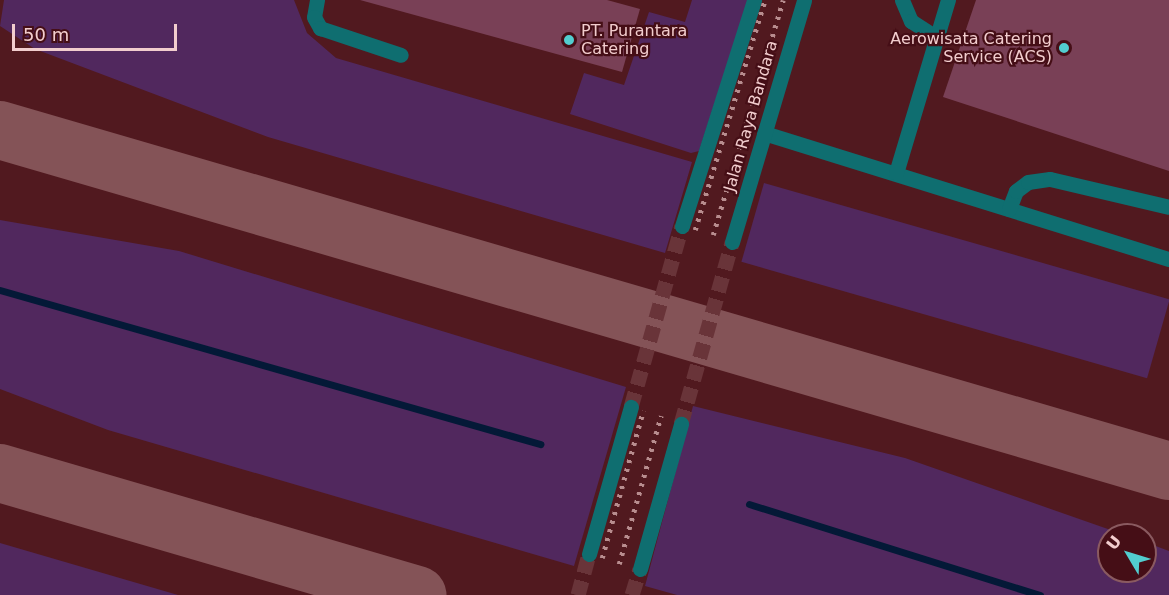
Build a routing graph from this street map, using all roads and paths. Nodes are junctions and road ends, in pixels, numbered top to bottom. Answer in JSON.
{"nodes":[{"id":1,"x":317,"y":0,"type":"edge"},
{"id":2,"x":754,"y":0,"type":"edge"},
{"id":3,"x":804,"y":0,"type":"edge"},
{"id":4,"x":902,"y":0,"type":"edge"},
{"id":5,"x":948,"y":0,"type":"edge"},
{"id":6,"x":936,"y":37,"type":"junction"},
{"id":7,"x":401,"y":55,"type":"dead end"},
{"id":8,"x":764,"y":133,"type":"junction"},
{"id":9,"x":896,"y":173,"type":"junction"},
{"id":10,"x":1169,"y":207,"type":"edge"},
{"id":11,"x":1009,"y":209,"type":"junction"},
{"id":12,"x":682,"y":226,"type":"tunnel mouth"},
{"id":13,"x":732,"y":242,"type":"tunnel mouth"},
{"id":14,"x":1169,"y":259,"type":"edge"},
{"id":15,"x":631,"y":407,"type":"tunnel mouth"},
{"id":16,"x":681,"y":424,"type":"tunnel mouth"},
{"id":17,"x":589,"y":554,"type":"tunnel mouth"},
{"id":18,"x":640,"y":569,"type":"tunnel mouth"}],
"edges":[{"from":1,"to":7,"type":"street"},
{"from":2,"to":12,"type":"street","name":"Jalan Raya Bandara"},
{"from":3,"to":8,"type":"street","name":"Jalan Raya Bandara"},
{"from":4,"to":6,"type":"street"},
{"from":5,"to":6,"type":"street"},
{"from":6,"to":9,"type":"street"},
{"from":8,"to":9,"type":"street"},
{"from":8,"to":13,"type":"street","name":"Jalan Raya Bandara"},
{"from":9,"to":11,"type":"street"},
{"from":10,"to":11,"type":"street"},
{"from":11,"to":14,"type":"street"},
{"from":15,"to":17,"type":"street"},
{"from":16,"to":18,"type":"street"}]}
